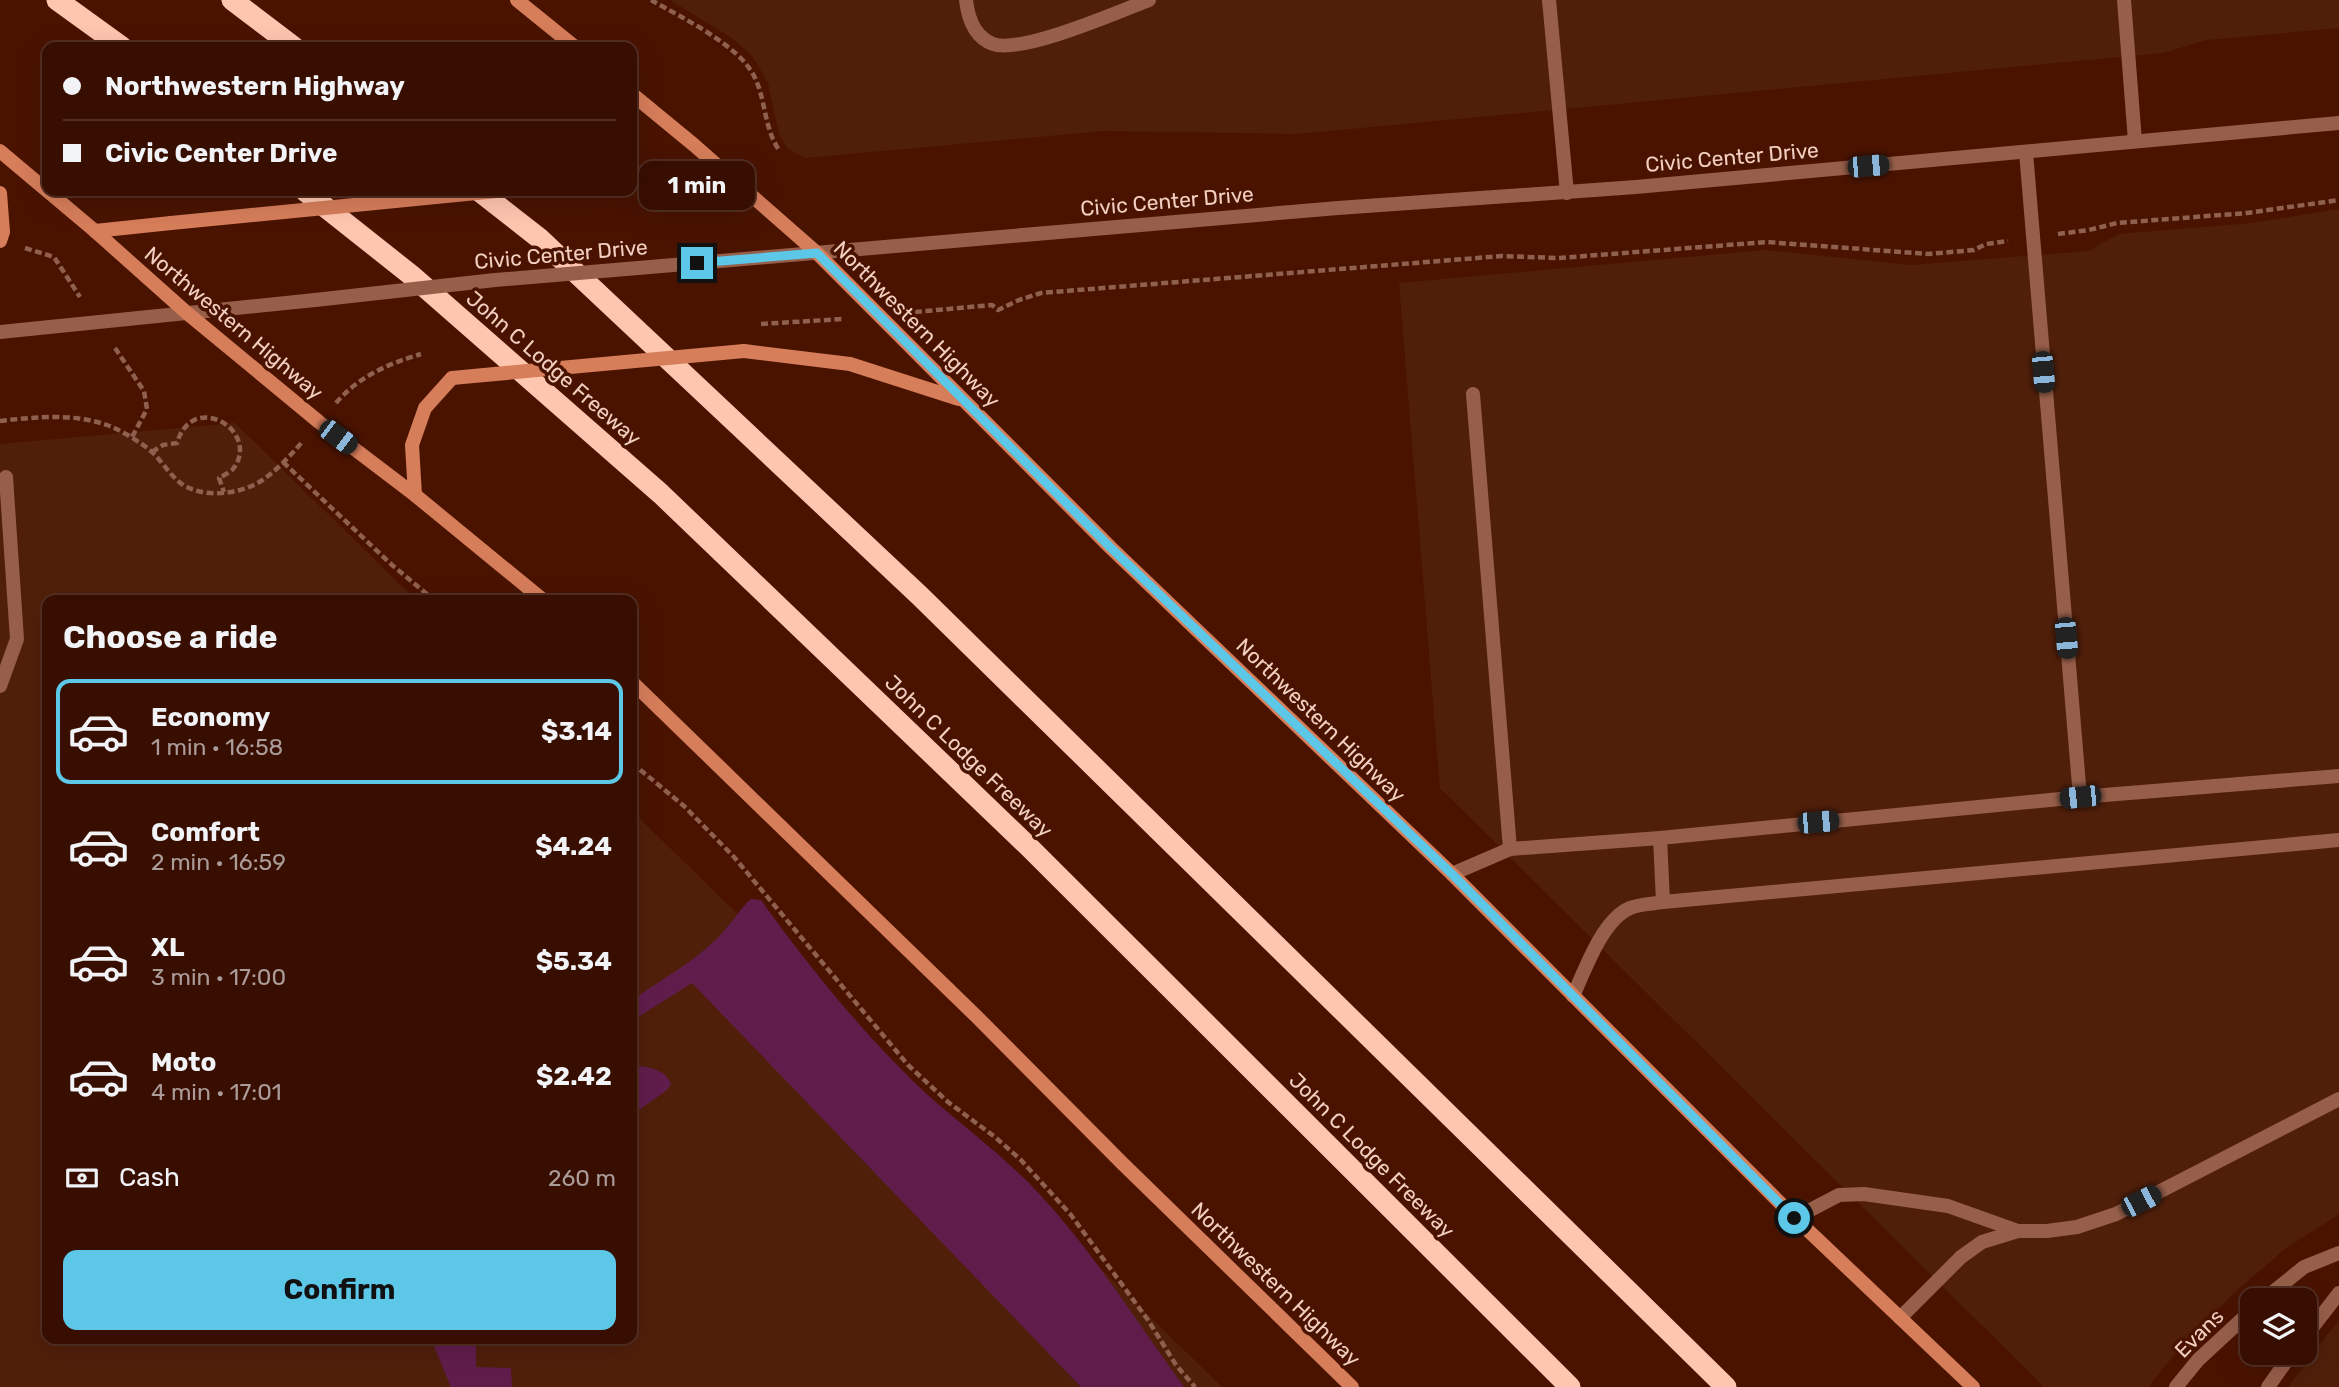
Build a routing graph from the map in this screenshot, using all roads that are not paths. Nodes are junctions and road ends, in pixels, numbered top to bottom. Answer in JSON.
{"nodes":[{"id":1,"x":57,"y":0,"type":"edge"},
{"id":2,"x":232,"y":0,"type":"edge"},
{"id":3,"x":517,"y":0,"type":"edge"},
{"id":4,"x":966,"y":0,"type":"edge"},
{"id":5,"x":1149,"y":0,"type":"edge"},
{"id":6,"x":1549,"y":0,"type":"edge"},
{"id":7,"x":2124,"y":0,"type":"edge"},
{"id":8,"x":115,"y":42,"type":"edge"},
{"id":9,"x":287,"y":42,"type":"edge"},
{"id":10,"x":569,"y":42,"type":"edge"},
{"id":11,"x":637,"y":98,"type":"edge"},
{"id":12,"x":2339,"y":123,"type":"edge"},
{"id":13,"x":2135,"y":141,"type":"junction"},
{"id":14,"x":0,"y":151,"type":"edge"},
{"id":15,"x":2026,"y":152,"type":"junction"},
{"id":16,"x":42,"y":186,"type":"edge"},
{"id":17,"x":0,"y":193,"type":"edge"},
{"id":18,"x":1567,"y":193,"type":"junction"},
{"id":19,"x":53,"y":196,"type":"edge"},
{"id":20,"x":311,"y":196,"type":"edge"},
{"id":21,"x":446,"y":196,"type":"edge"},
{"id":22,"x":485,"y":196,"type":"edge"},
{"id":23,"x":95,"y":231,"type":"junction"},
{"id":24,"x":0,"y":241,"type":"edge"},
{"id":25,"x":817,"y":253,"type":"junction"},
{"id":26,"x":187,"y":313,"type":"junction"},
{"id":27,"x":0,"y":331,"type":"edge"},
{"id":28,"x":1473,"y":394,"type":"dead end"},
{"id":29,"x":963,"y":401,"type":"junction"},
{"id":30,"x":6,"y":477,"type":"dead end"},
{"id":31,"x":415,"y":495,"type":"junction"},
{"id":32,"x":537,"y":595,"type":"edge"},
{"id":33,"x":0,"y":686,"type":"edge"},
{"id":34,"x":637,"y":687,"type":"edge"},
{"id":35,"x":2339,"y":776,"type":"edge"},
{"id":36,"x":2080,"y":797,"type":"junction"},
{"id":37,"x":1660,"y":838,"type":"junction"},
{"id":38,"x":2339,"y":840,"type":"edge"},
{"id":39,"x":1510,"y":849,"type":"junction"},
{"id":40,"x":1452,"y":874,"type":"junction"},
{"id":41,"x":1663,"y":902,"type":"junction"},
{"id":42,"x":1573,"y":996,"type":"junction"},
{"id":43,"x":2339,"y":1099,"type":"edge"},
{"id":44,"x":1794,"y":1218,"type":"junction"},
{"id":45,"x":2018,"y":1231,"type":"junction"},
{"id":46,"x":2339,"y":1253,"type":"edge"},
{"id":47,"x":2278,"y":1288,"type":"edge"},
{"id":48,"x":2339,"y":1293,"type":"edge"},
{"id":49,"x":1900,"y":1318,"type":"junction"},
{"id":50,"x":2240,"y":1321,"type":"edge"},
{"id":51,"x":2317,"y":1321,"type":"edge"},
{"id":52,"x":2284,"y":1365,"type":"edge"},
{"id":53,"x":1352,"y":1387,"type":"edge"},
{"id":54,"x":1570,"y":1387,"type":"edge"},
{"id":55,"x":1726,"y":1387,"type":"edge"},
{"id":56,"x":1973,"y":1387,"type":"edge"},
{"id":57,"x":2176,"y":1387,"type":"edge"},
{"id":58,"x":2268,"y":1387,"type":"edge"}],
"edges":[{"from":1,"to":8,"type":"highway"},
{"from":2,"to":9,"type":"highway"},
{"from":3,"to":10,"type":"main road"},
{"from":4,"to":5,"type":"street"},
{"from":6,"to":18,"type":"street"},
{"from":7,"to":13,"type":"street"},
{"from":11,"to":25,"type":"main road","name":"Northwestern Highway"},
{"from":12,"to":13,"type":"street","name":"Civic Center Drive"},
{"from":13,"to":15,"type":"street","name":"Civic Center Drive"},
{"from":14,"to":16,"type":"main road","name":"Northwestern Highway"},
{"from":15,"to":18,"type":"street","name":"Civic Center Drive"},
{"from":15,"to":36,"type":"street"},
{"from":17,"to":24,"type":"main road"},
{"from":18,"to":25,"type":"street","name":"Civic Center Drive"},
{"from":19,"to":23,"type":"main road","name":"Northwestern Highway"},
{"from":20,"to":54,"type":"highway","name":"John C Lodge Freeway"},
{"from":21,"to":23,"type":"main road","bridge":true},
{"from":22,"to":55,"type":"highway"},
{"from":23,"to":26,"type":"main road","name":"Northwestern Highway"},
{"from":25,"to":26,"type":"street","name":"Civic Center Drive","bridge":true},
{"from":25,"to":29,"type":"main road","name":"Northwestern Highway"},
{"from":26,"to":27,"type":"street","name":"Civic Center Drive"},
{"from":26,"to":31,"type":"main road","name":"Northwestern Highway"},
{"from":28,"to":39,"type":"street"},
{"from":29,"to":31,"type":"main road","bridge":true},
{"from":29,"to":40,"type":"main road","name":"Northwestern Highway"},
{"from":30,"to":33,"type":"street"},
{"from":31,"to":32,"type":"main road","name":"Northwestern Highway"},
{"from":34,"to":53,"type":"main road","name":"Northwestern Highway"},
{"from":35,"to":36,"type":"street"},
{"from":36,"to":37,"type":"street"},
{"from":37,"to":39,"type":"street"},
{"from":37,"to":41,"type":"street"},
{"from":38,"to":41,"type":"street"},
{"from":39,"to":40,"type":"street"},
{"from":40,"to":42,"type":"main road","name":"Northwestern Highway"},
{"from":41,"to":42,"type":"street"},
{"from":42,"to":44,"type":"main road","name":"Northwestern Highway"},
{"from":43,"to":45,"type":"street"},
{"from":44,"to":45,"type":"street"},
{"from":44,"to":49,"type":"main road","name":"Northwestern Highway"},
{"from":45,"to":49,"type":"street"},
{"from":46,"to":47,"type":"street"},
{"from":48,"to":51,"type":"street"},
{"from":49,"to":56,"type":"main road","name":"Northwestern Highway"},
{"from":50,"to":57,"type":"street","name":"Evans"},
{"from":52,"to":58,"type":"street"}]}
